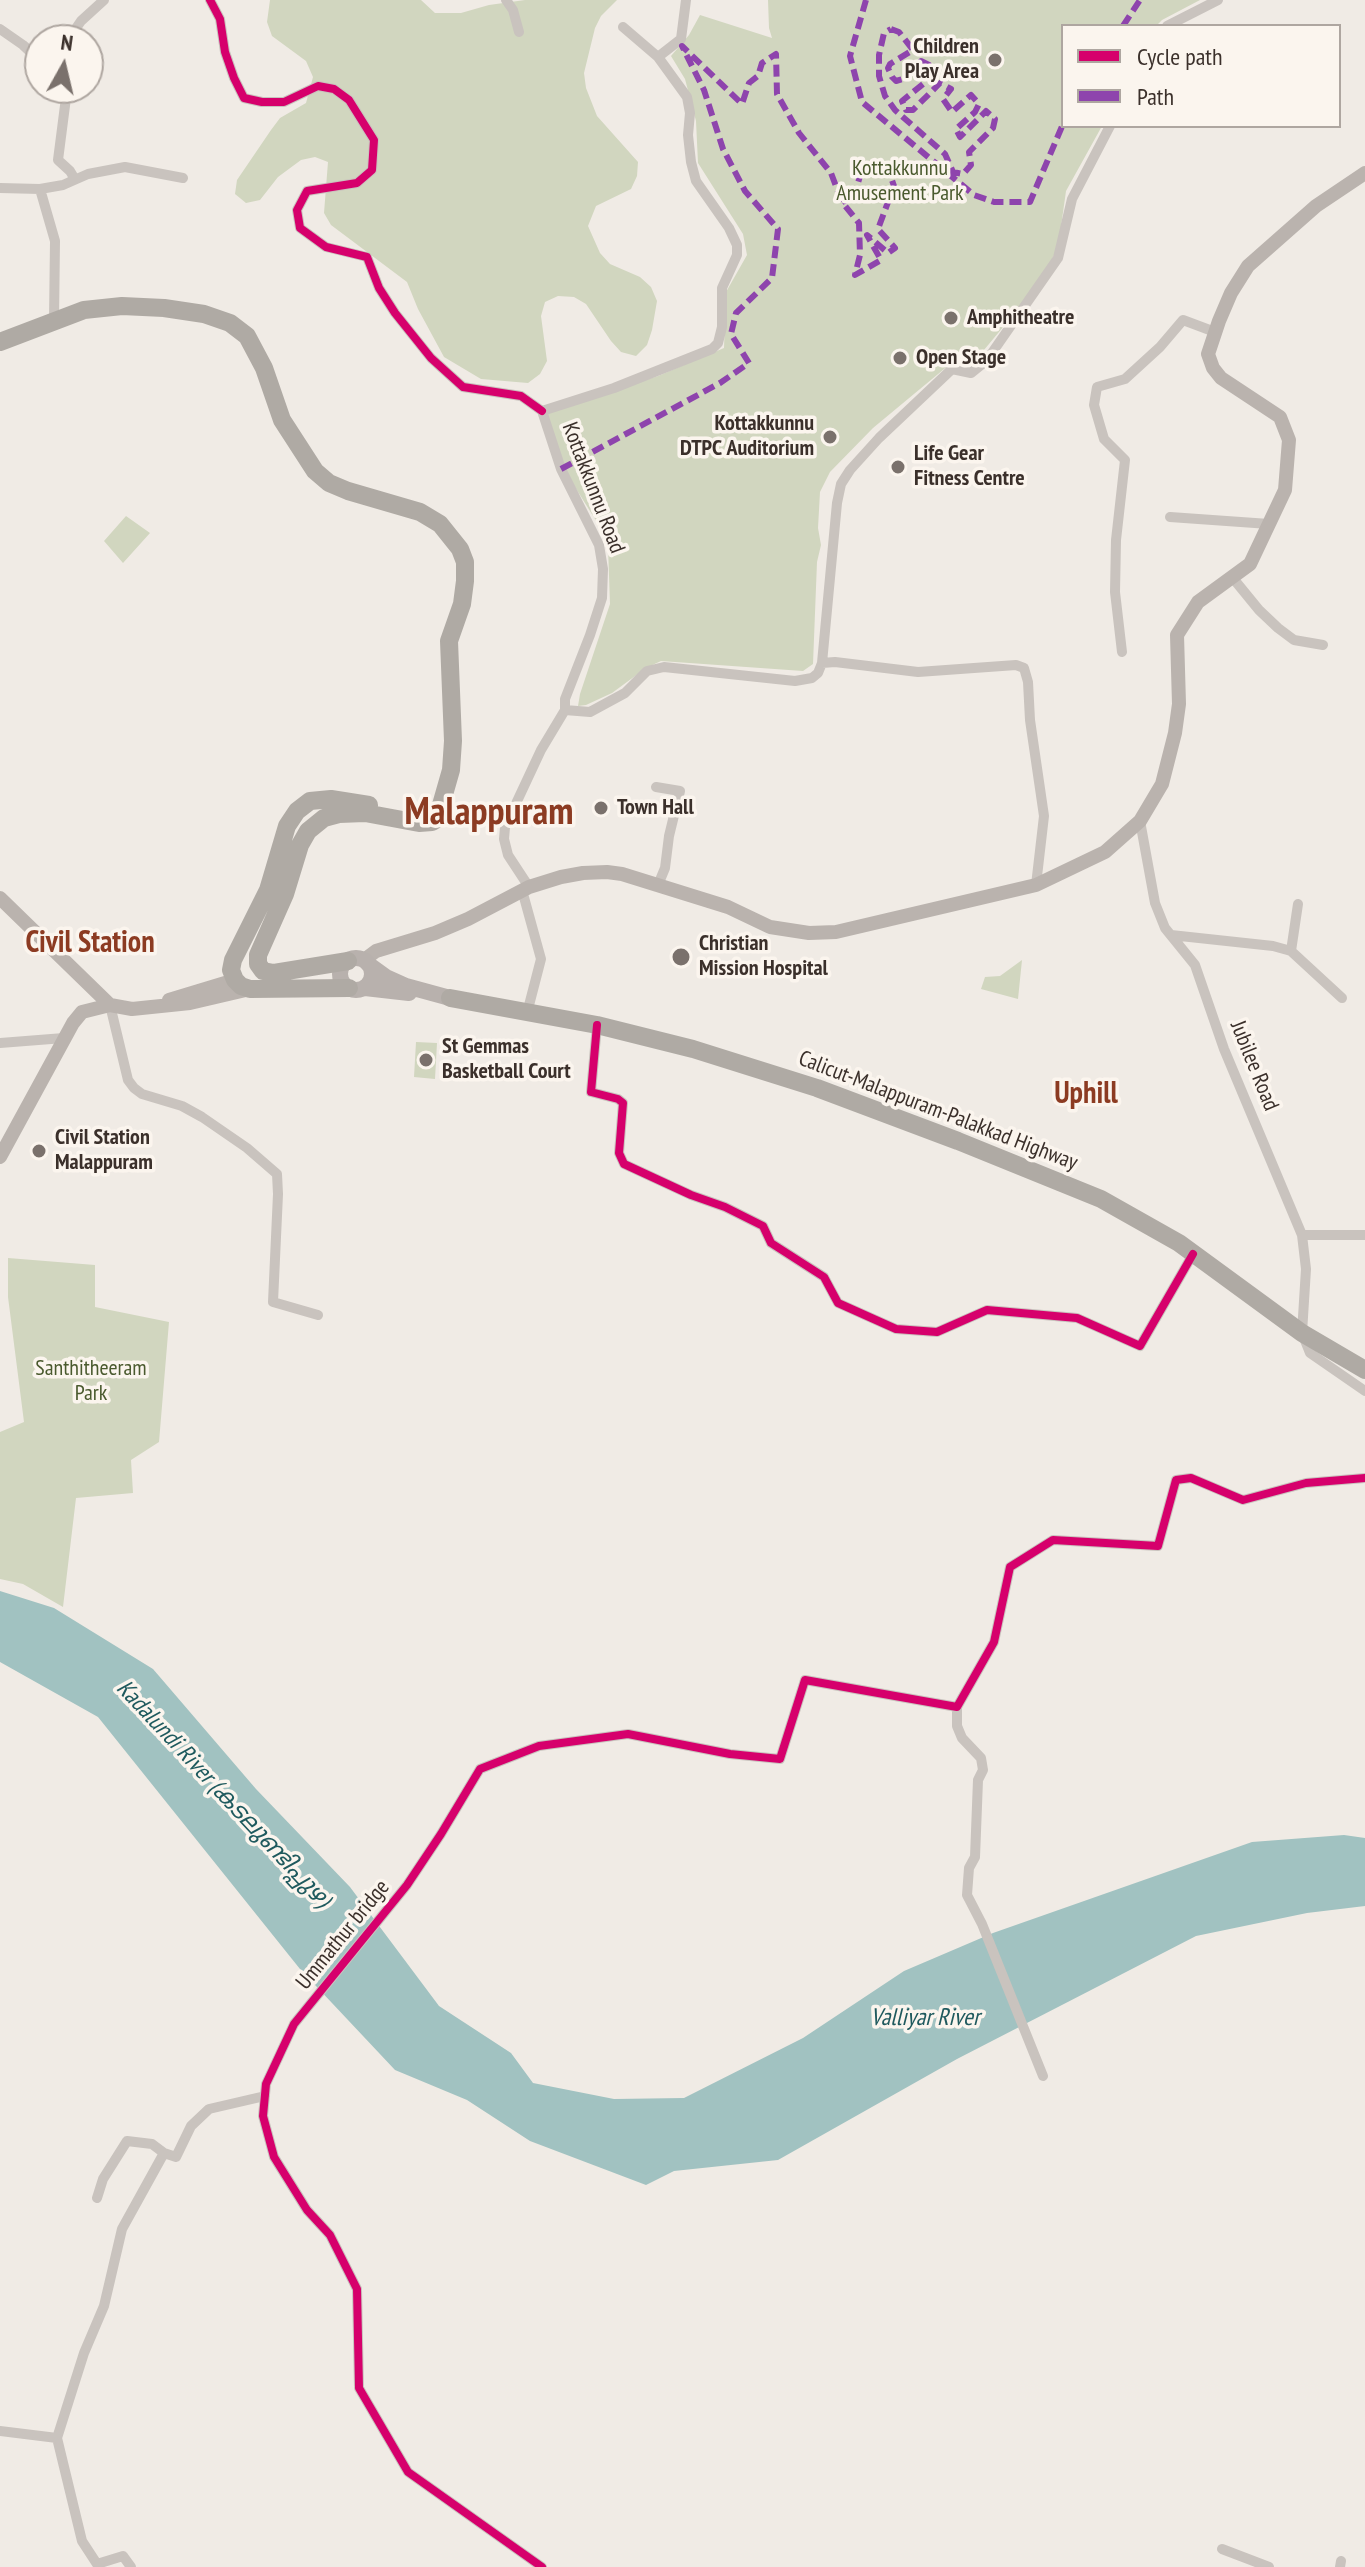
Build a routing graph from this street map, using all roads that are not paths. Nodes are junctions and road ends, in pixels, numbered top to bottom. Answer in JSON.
{"nodes":[{"id":1,"x":104,"y":0,"type":"edge"},
{"id":2,"x":210,"y":0,"type":"edge"},
{"id":3,"x":506,"y":0,"type":"edge"},
{"id":4,"x":686,"y":0,"type":"edge"},
{"id":5,"x":1218,"y":0,"type":"edge"},
{"id":6,"x":79,"y":24,"type":"edge"},
{"id":7,"x":1171,"y":24,"type":"edge"},
{"id":8,"x":623,"y":27,"type":"dead end"},
{"id":9,"x":0,"y":29,"type":"edge"},
{"id":10,"x":519,"y":32,"type":"dead end"},
{"id":11,"x":24,"y":46,"type":"edge"},
{"id":12,"x":658,"y":57,"type":"junction"},
{"id":13,"x":65,"y":104,"type":"edge"},
{"id":14,"x":1109,"y":128,"type":"edge"},
{"id":15,"x":1365,"y":173,"type":"edge"},
{"id":16,"x":183,"y":178,"type":"dead end"},
{"id":17,"x":72,"y":181,"type":"junction"},
{"id":18,"x":0,"y":188,"type":"edge"},
{"id":19,"x":40,"y":189,"type":"junction"},
{"id":20,"x":54,"y":320,"type":"junction"},
{"id":21,"x":1215,"y":332,"type":"junction"},
{"id":22,"x":0,"y":342,"type":"edge"},
{"id":23,"x":542,"y":411,"type":"junction"},
{"id":24,"x":1170,"y":517,"type":"dead end"},
{"id":25,"x":1269,"y":524,"type":"junction"},
{"id":26,"x":1232,"y":577,"type":"junction"},
{"id":27,"x":1323,"y":645,"type":"dead end"},
{"id":28,"x":1122,"y":652,"type":"dead end"},
{"id":29,"x":822,"y":663,"type":"junction"},
{"id":30,"x":565,"y":710,"type":"junction"},
{"id":31,"x":656,"y":787,"type":"dead end"},
{"id":32,"x":442,"y":804,"type":"junction"},
{"id":33,"x":1140,"y":821,"type":"junction"},
{"id":34,"x":658,"y":885,"type":"junction"},
{"id":35,"x":1036,"y":885,"type":"junction"},
{"id":36,"x":526,"y":889,"type":"junction"},
{"id":37,"x":0,"y":898,"type":"edge"},
{"id":38,"x":1298,"y":904,"type":"dead end"},
{"id":39,"x":1171,"y":935,"type":"junction"},
{"id":40,"x":1291,"y":951,"type":"junction"},
{"id":41,"x":360,"y":962,"type":"junction"},
{"id":42,"x":242,"y":984,"type":"junction"},
{"id":43,"x":357,"y":988,"type":"junction"},
{"id":44,"x":450,"y":998,"type":"junction"},
{"id":45,"x":1342,"y":998,"type":"dead end"},
{"id":46,"x":110,"y":1005,"type":"junction"},
{"id":47,"x":527,"y":1013,"type":"junction"},
{"id":48,"x":597,"y":1025,"type":"junction"},
{"id":49,"x":64,"y":1038,"type":"junction"},
{"id":50,"x":0,"y":1043,"type":"edge"},
{"id":51,"x":0,"y":1157,"type":"edge"},
{"id":52,"x":1302,"y":1235,"type":"junction"},
{"id":53,"x":1365,"y":1235,"type":"edge"},
{"id":54,"x":1193,"y":1254,"type":"junction"},
{"id":55,"x":318,"y":1315,"type":"dead end"},
{"id":56,"x":1302,"y":1333,"type":"junction"},
{"id":57,"x":1365,"y":1370,"type":"edge"},
{"id":58,"x":1365,"y":1391,"type":"edge"},
{"id":59,"x":1365,"y":1478,"type":"edge"},
{"id":60,"x":957,"y":1707,"type":"junction"},
{"id":61,"x":1043,"y":2076,"type":"dead end"},
{"id":62,"x":265,"y":2096,"type":"junction"},
{"id":63,"x":164,"y":2153,"type":"junction"},
{"id":64,"x":97,"y":2198,"type":"dead end"},
{"id":65,"x":0,"y":2431,"type":"edge"},
{"id":66,"x":57,"y":2438,"type":"junction"},
{"id":67,"x":1222,"y":2549,"type":"dead end"},
{"id":68,"x":95,"y":2566,"type":"edge"},
{"id":69,"x":131,"y":2567,"type":"edge"},
{"id":70,"x":542,"y":2567,"type":"edge"},
{"id":71,"x":1269,"y":2567,"type":"edge"}],
"edges":[{"from":1,"to":6,"type":"street"},
{"from":2,"to":23,"type":"street"},
{"from":3,"to":10,"type":"street"},
{"from":4,"to":12,"type":"street"},
{"from":5,"to":7,"type":"street"},
{"from":8,"to":12,"type":"street"},
{"from":9,"to":11,"type":"street"},
{"from":12,"to":23,"type":"street"},
{"from":13,"to":17,"type":"street"},
{"from":14,"to":29,"type":"street"},
{"from":15,"to":21,"type":"main road"},
{"from":16,"to":17,"type":"street"},
{"from":17,"to":19,"type":"street"},
{"from":18,"to":19,"type":"street"},
{"from":19,"to":20,"type":"street"},
{"from":20,"to":22,"type":"highway"},
{"from":20,"to":32,"type":"highway"},
{"from":21,"to":25,"type":"main road"},
{"from":21,"to":28,"type":"street"},
{"from":23,"to":30,"type":"street","name":"Kottakkunnu Road"},
{"from":24,"to":25,"type":"street"},
{"from":25,"to":26,"type":"main road"},
{"from":26,"to":27,"type":"street"},
{"from":26,"to":33,"type":"main road"},
{"from":29,"to":30,"type":"street"},
{"from":29,"to":35,"type":"street"},
{"from":30,"to":36,"type":"street","name":"Kottakkunnu Road"},
{"from":31,"to":34,"type":"street"},
{"from":32,"to":41,"type":"highway"},
{"from":32,"to":42,"type":"highway"},
{"from":33,"to":35,"type":"main road"},
{"from":33,"to":39,"type":"street","name":"Jubilee Road"},
{"from":34,"to":35,"type":"main road"},
{"from":34,"to":36,"type":"main road"},
{"from":36,"to":41,"type":"main road"},
{"from":36,"to":47,"type":"street","name":"Kottakkunnu Road"},
{"from":37,"to":46,"type":"main road"},
{"from":38,"to":40,"type":"street"},
{"from":39,"to":40,"type":"street"},
{"from":39,"to":52,"type":"street","name":"Jubilee Road"},
{"from":40,"to":45,"type":"street"},
{"from":41,"to":43,"type":"main road"},
{"from":41,"to":43,"type":"main road"},
{"from":41,"to":44,"type":"main road","name":"Calicut-Malappuram-Palakkad Highway"},
{"from":42,"to":43,"type":"highway","name":"Calicut-Malappuram-Palakkad Highway"},
{"from":42,"to":46,"type":"main road"},
{"from":43,"to":44,"type":"main road","name":"Calicut-Malappuram-Palakkad Highway"},
{"from":44,"to":47,"type":"highway","name":"Calicut-Malappuram-Palakkad Highway"},
{"from":46,"to":49,"type":"main road"},
{"from":46,"to":55,"type":"street"},
{"from":47,"to":48,"type":"highway","name":"Calicut-Malappuram-Palakkad Highway"},
{"from":48,"to":54,"type":"highway","name":"Calicut-Malappuram-Palakkad Highway"},
{"from":48,"to":54,"type":"street"},
{"from":49,"to":50,"type":"street"},
{"from":49,"to":51,"type":"main road"},
{"from":52,"to":53,"type":"street"},
{"from":52,"to":56,"type":"street","name":"Jubilee Road"},
{"from":54,"to":56,"type":"highway","name":"Calicut-Malappuram-Palakkad Highway"},
{"from":56,"to":57,"type":"highway","name":"Calicut-Malappuram-Palakkad Highway"},
{"from":56,"to":58,"type":"street"},
{"from":59,"to":60,"type":"street"},
{"from":60,"to":61,"type":"street"},
{"from":60,"to":62,"type":"street","name":"Ummathur bridge"},
{"from":62,"to":63,"type":"street"},
{"from":62,"to":70,"type":"street"},
{"from":63,"to":64,"type":"street"},
{"from":63,"to":66,"type":"street"},
{"from":65,"to":66,"type":"street"},
{"from":66,"to":68,"type":"street"},
{"from":67,"to":71,"type":"street"},
{"from":68,"to":69,"type":"street"}]}
